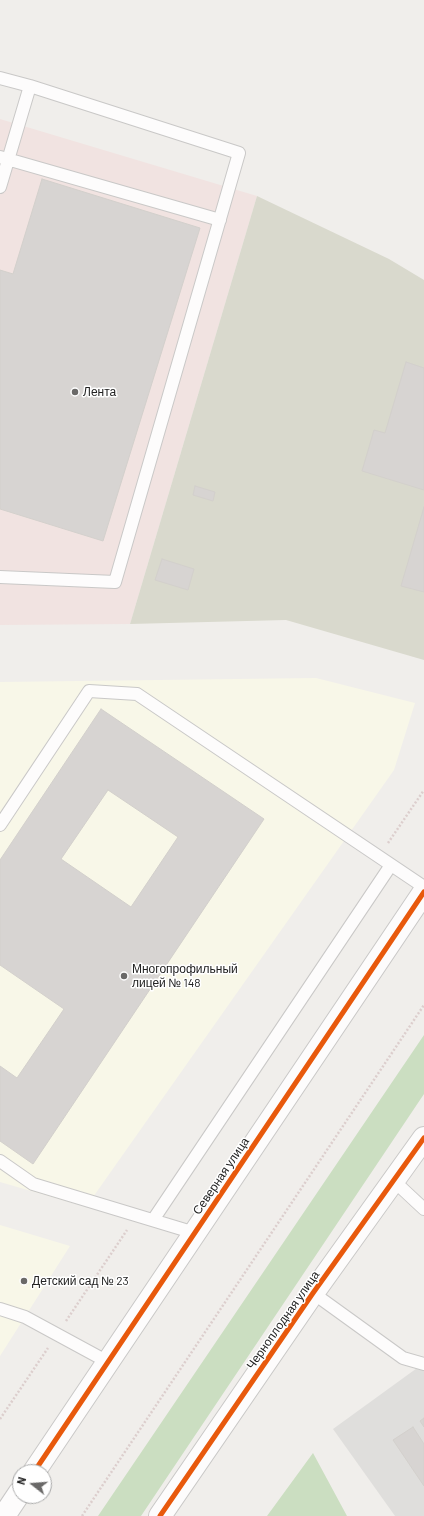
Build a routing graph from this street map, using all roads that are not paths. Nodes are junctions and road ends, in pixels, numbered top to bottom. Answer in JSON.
{"nodes":[{"id":1,"x":0,"y":78,"type":"edge"},
{"id":2,"x":30,"y":86,"type":"junction"},
{"id":3,"x":4,"y":158,"type":"edge"},
{"id":4,"x":0,"y":187,"type":"edge"},
{"id":5,"x":220,"y":220,"type":"junction"},
{"id":6,"x":0,"y":577,"type":"edge"},
{"id":7,"x":0,"y":824,"type":"edge"},
{"id":8,"x":391,"y":864,"type":"junction"},
{"id":9,"x":424,"y":886,"type":"edge"},
{"id":10,"x":424,"y":892,"type":"edge"},
{"id":11,"x":424,"y":1138,"type":"edge"},
{"id":12,"x":0,"y":1161,"type":"edge"},
{"id":13,"x":394,"y":1181,"type":"junction"},
{"id":14,"x":424,"y":1208,"type":"edge"},
{"id":15,"x":153,"y":1220,"type":"junction"},
{"id":16,"x":195,"y":1233,"type":"junction"},
{"id":17,"x":313,"y":1293,"type":"junction"},
{"id":18,"x":0,"y":1309,"type":"edge"},
{"id":19,"x":108,"y":1362,"type":"junction"},
{"id":20,"x":424,"y":1364,"type":"edge"},
{"id":21,"x":39,"y":1464,"type":"edge"},
{"id":22,"x":12,"y":1504,"type":"edge"},
{"id":23,"x":4,"y":1516,"type":"edge"},
{"id":24,"x":160,"y":1516,"type":"edge"}],
"edges":[{"from":1,"to":2,"type":"lane"},
{"from":2,"to":3,"type":"lane"},
{"from":2,"to":5,"type":"lane"},
{"from":3,"to":4,"type":"lane"},
{"from":3,"to":5,"type":"lane"},
{"from":5,"to":6,"type":"lane"},
{"from":7,"to":8,"type":"lane"},
{"from":8,"to":9,"type":"lane"},
{"from":8,"to":15,"type":"lane"},
{"from":10,"to":16,"type":"street","name":"Северная улица"},
{"from":11,"to":13,"type":"street","name":"Черноплодная улица"},
{"from":12,"to":15,"type":"lane"},
{"from":13,"to":14,"type":"lane"},
{"from":13,"to":17,"type":"street","name":"Черноплодная улица"},
{"from":15,"to":16,"type":"lane"},
{"from":16,"to":19,"type":"street","name":"Северная улица"},
{"from":17,"to":20,"type":"lane"},
{"from":17,"to":24,"type":"street","name":"Черноплодная улица"},
{"from":18,"to":19,"type":"lane"},
{"from":19,"to":21,"type":"street","name":"Северная улица"},
{"from":22,"to":23,"type":"street"}]}
